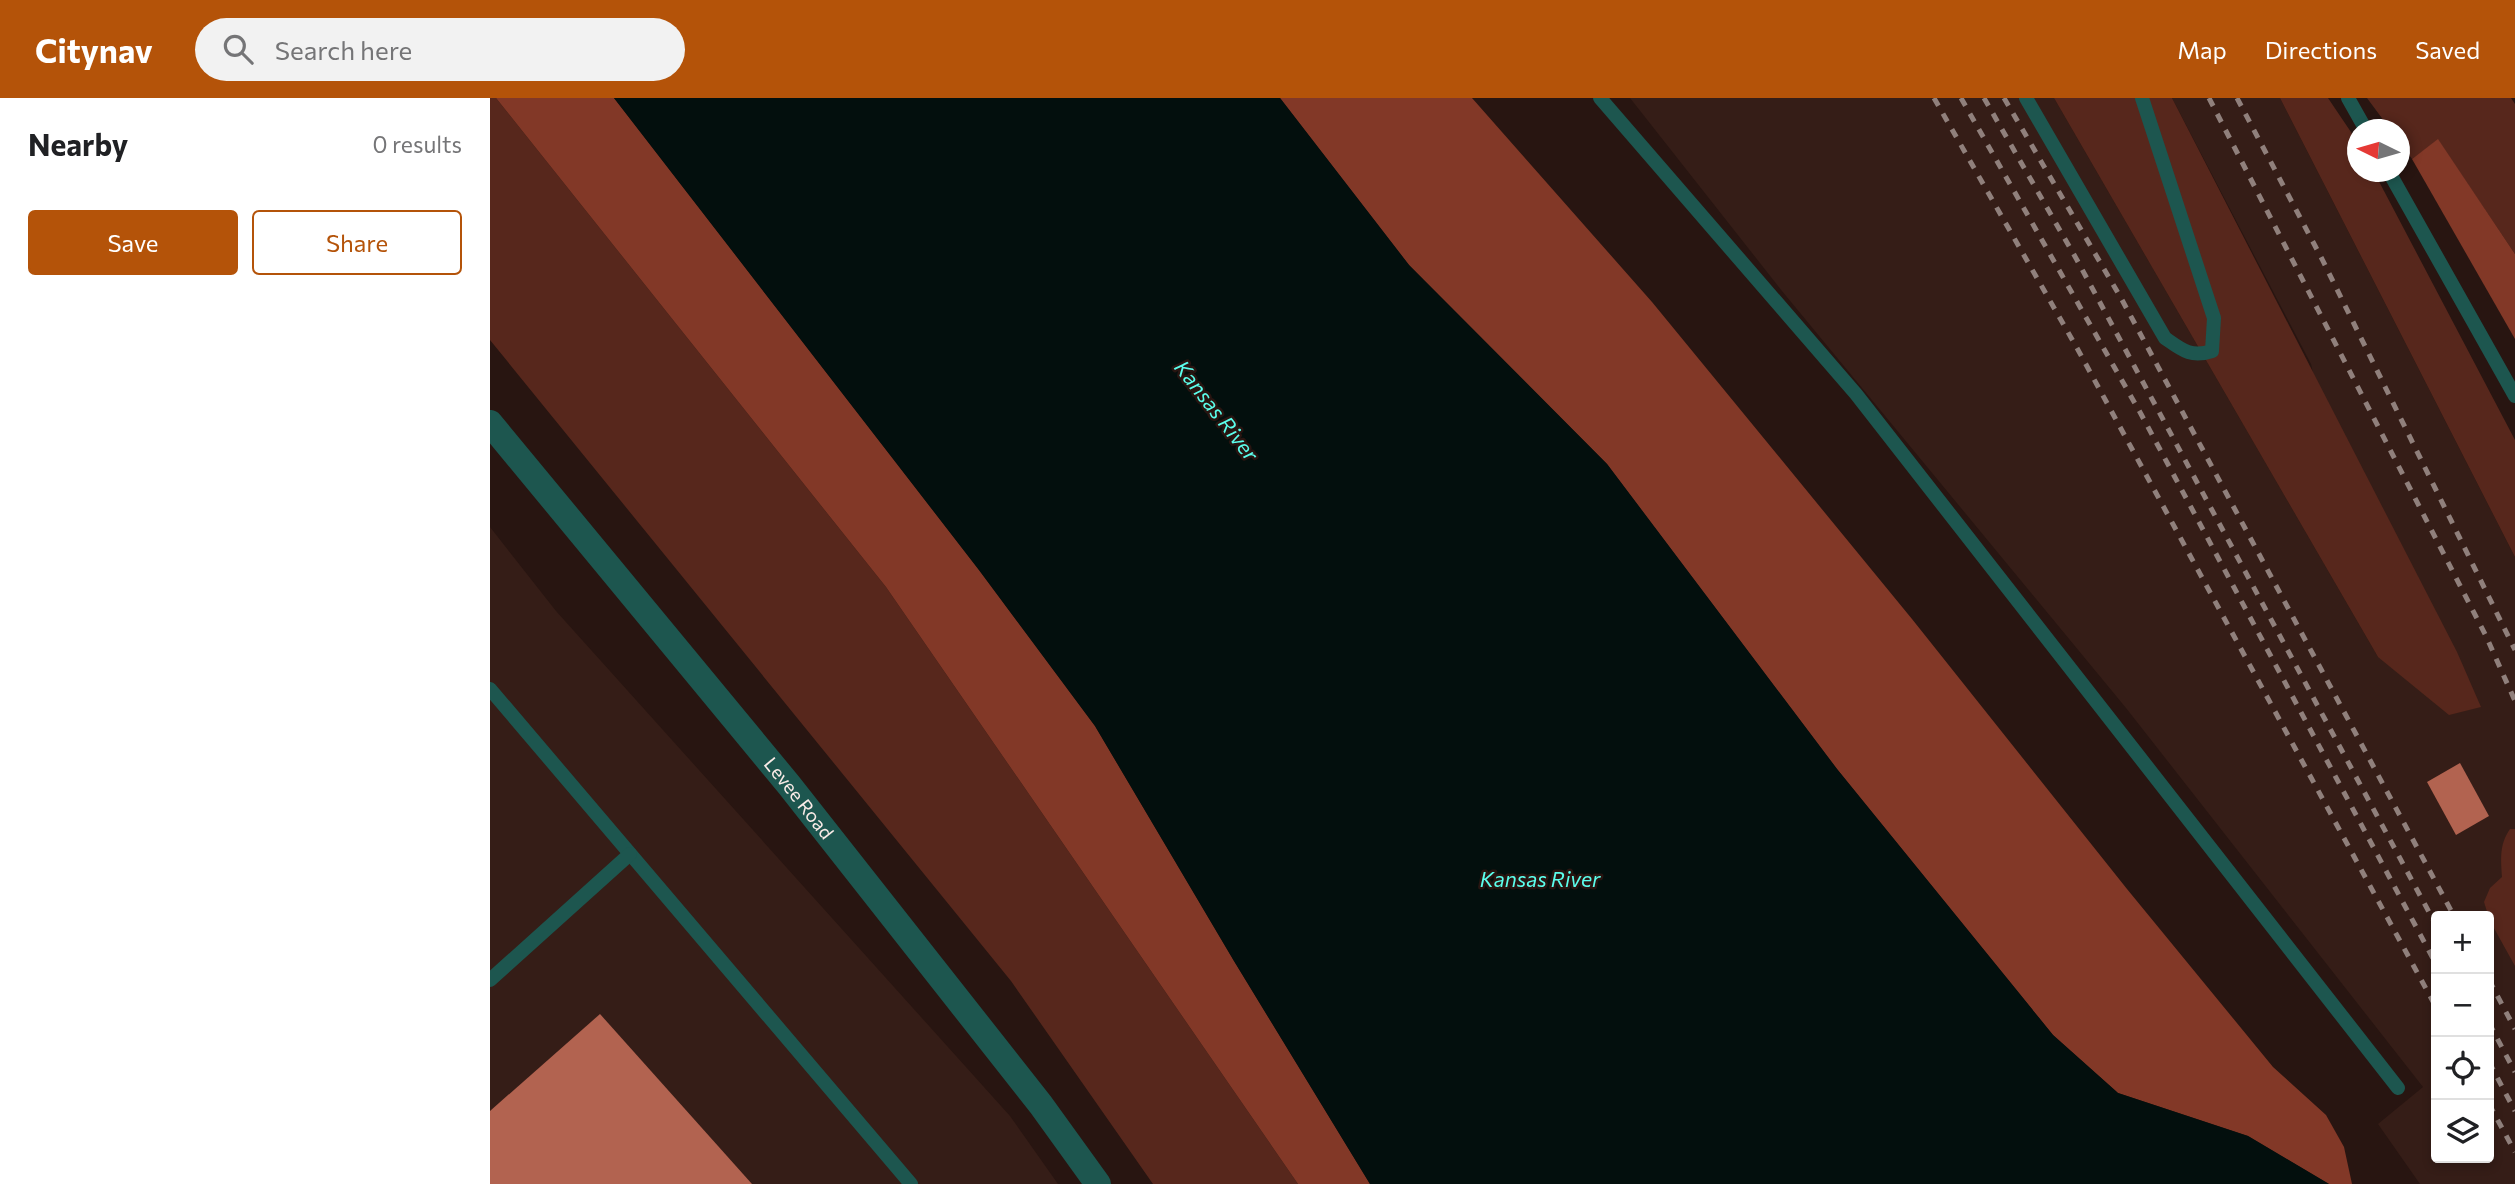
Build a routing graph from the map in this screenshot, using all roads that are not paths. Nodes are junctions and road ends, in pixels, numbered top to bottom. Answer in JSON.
{"nodes":[{"id":1,"x":1600,"y":98,"type":"edge"},
{"id":2,"x":2026,"y":98,"type":"edge"},
{"id":3,"x":2142,"y":98,"type":"edge"},
{"id":4,"x":2348,"y":98,"type":"edge"},
{"id":5,"x":2360,"y":119,"type":"edge"},
{"id":6,"x":2395,"y":182,"type":"edge"},
{"id":7,"x":2515,"y":396,"type":"edge"},
{"id":8,"x":490,"y":423,"type":"edge"},
{"id":9,"x":490,"y":689,"type":"edge"},
{"id":10,"x":630,"y":854,"type":"junction"},
{"id":11,"x":490,"y":980,"type":"edge"},
{"id":12,"x":2398,"y":1088,"type":"dead end"},
{"id":13,"x":911,"y":1184,"type":"edge"},
{"id":14,"x":1098,"y":1184,"type":"edge"}],
"edges":[{"from":1,"to":12,"type":"lane"},
{"from":2,"to":3,"type":"lane"},
{"from":4,"to":5,"type":"lane"},
{"from":6,"to":7,"type":"lane"},
{"from":8,"to":14,"type":"street","name":"Levee Road"},
{"from":9,"to":10,"type":"lane"},
{"from":10,"to":11,"type":"lane"},
{"from":10,"to":13,"type":"lane"}]}
